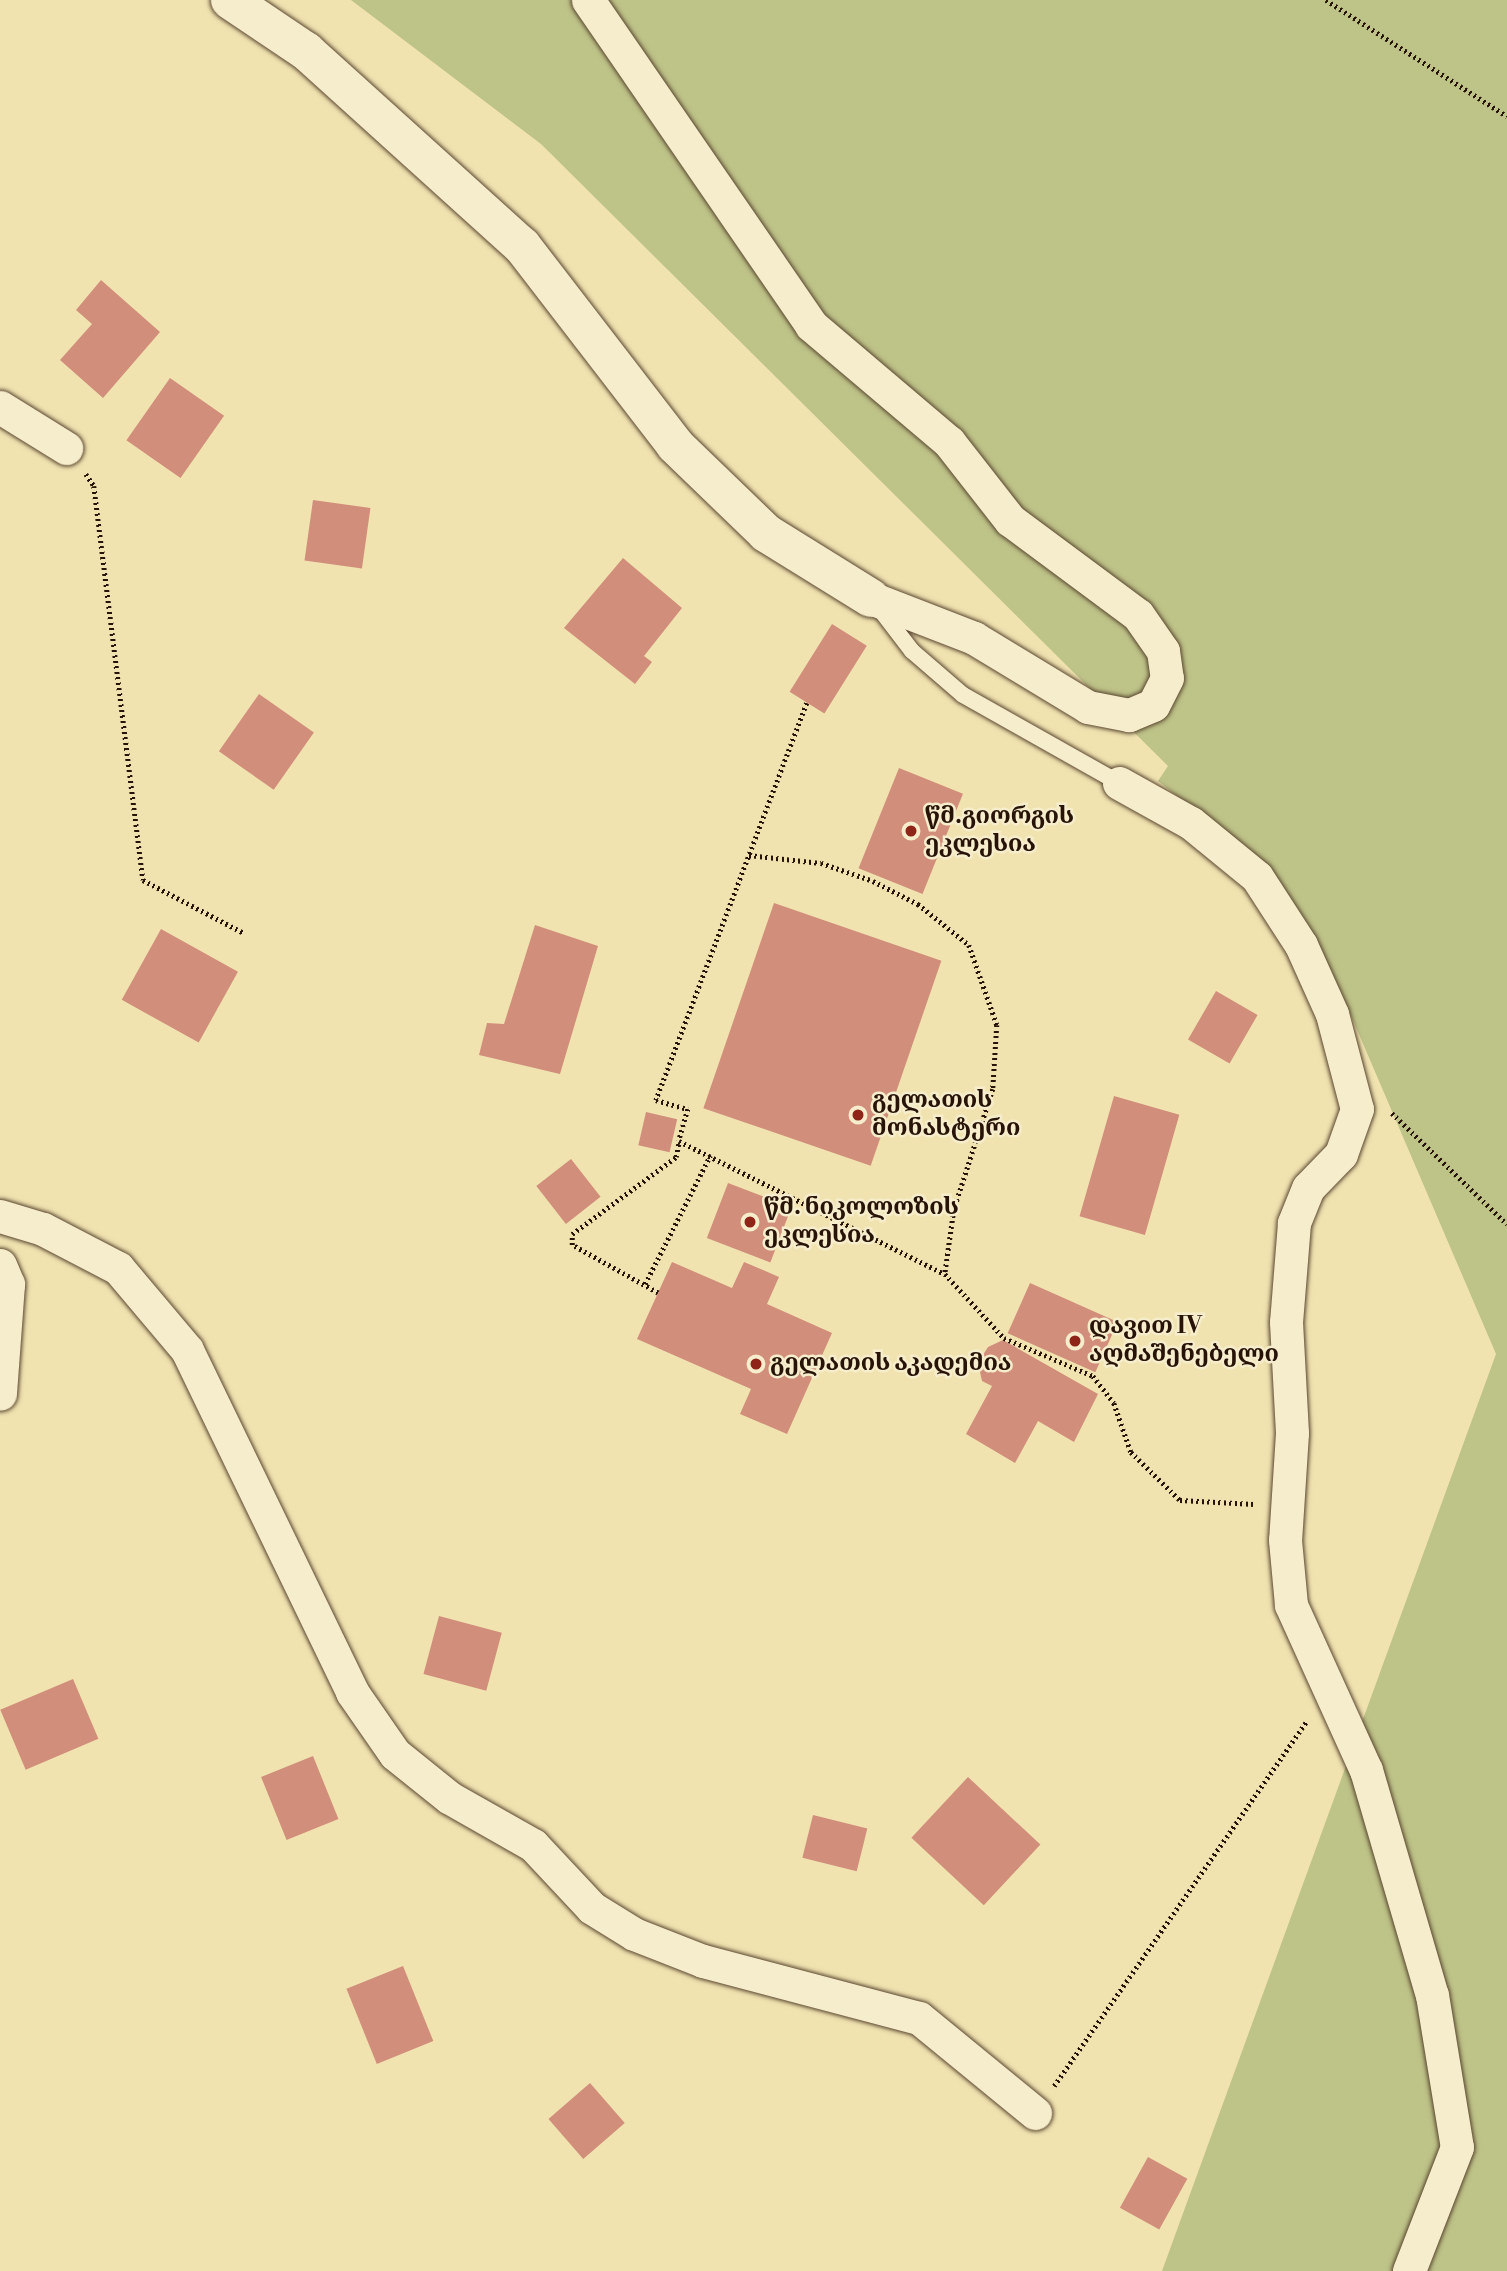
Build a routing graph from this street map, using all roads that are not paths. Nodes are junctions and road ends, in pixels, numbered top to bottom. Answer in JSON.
{"nodes":[{"id":1,"x":230,"y":0,"type":"edge"},
{"id":2,"x":588,"y":0,"type":"edge"},
{"id":3,"x":0,"y":407,"type":"edge"},
{"id":4,"x":66,"y":448,"type":"road end"},
{"id":5,"x":871,"y":598,"type":"junction"},
{"id":6,"x":1119,"y":783,"type":"joint"},
{"id":7,"x":0,"y":1216,"type":"edge"},
{"id":8,"x":0,"y":1265,"type":"edge"},
{"id":9,"x":0,"y":1394,"type":"edge"},
{"id":10,"x":1035,"y":2113,"type":"road end"},
{"id":11,"x":1409,"y":2271,"type":"edge"}],
"edges":[{"from":1,"to":5,"type":"street"},
{"from":2,"to":5,"type":"street"},
{"from":3,"to":4,"type":"street"},
{"from":5,"to":6,"type":"lane"},
{"from":6,"to":11,"type":"street"},
{"from":7,"to":10,"type":"street"},
{"from":8,"to":9,"type":"street"}]}
